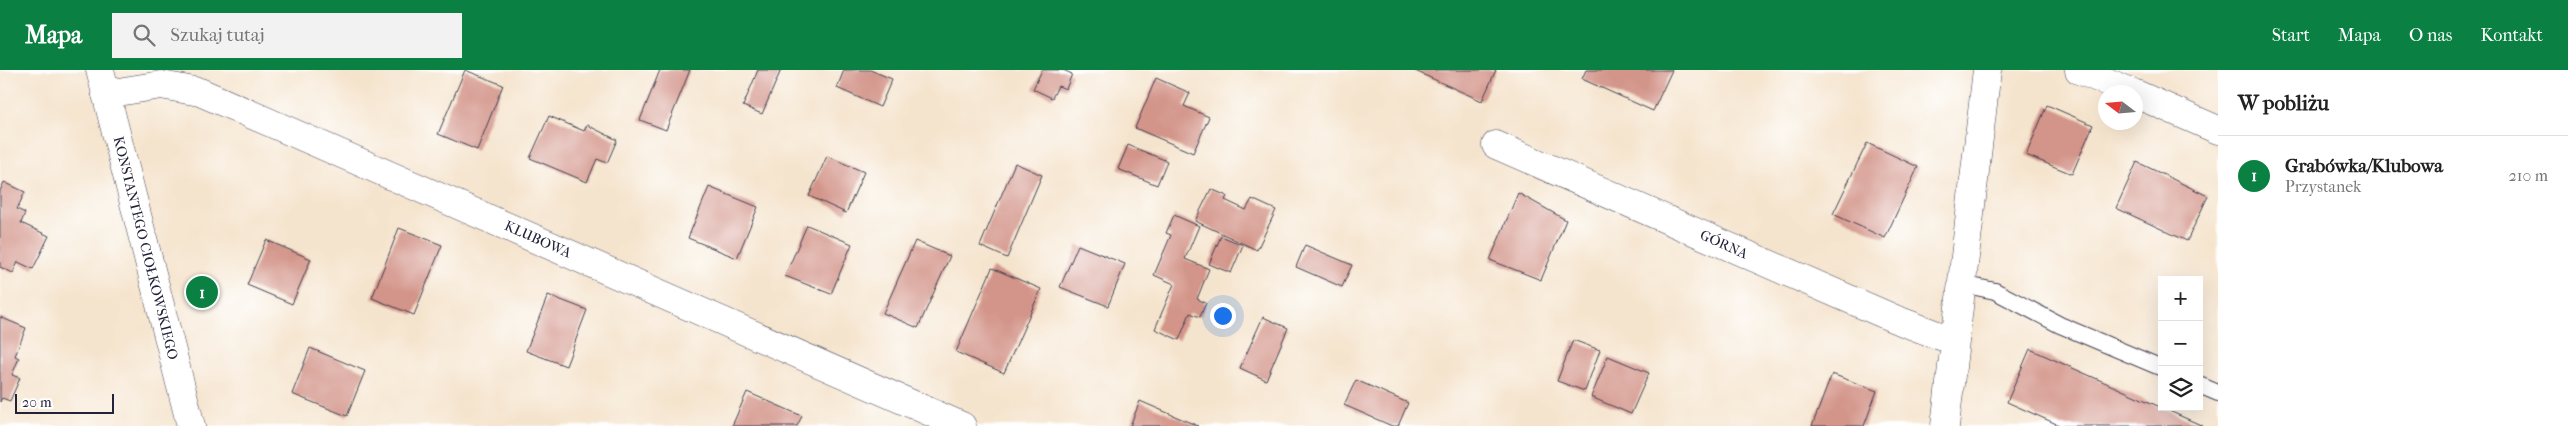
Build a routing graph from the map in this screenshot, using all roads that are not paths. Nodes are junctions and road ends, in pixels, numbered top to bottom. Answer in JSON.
{"nodes":[{"id":1,"x":1986,"y":70,"type":"edge"},
{"id":2,"x":2079,"y":70,"type":"edge"},
{"id":3,"x":103,"y":82,"type":"edge"},
{"id":4,"x":2114,"y":85,"type":"edge"},
{"id":5,"x":2143,"y":97,"type":"edge"},
{"id":6,"x":2218,"y":130,"type":"edge"},
{"id":7,"x":1496,"y":145,"type":"dead end"},
{"id":8,"x":1962,"y":284,"type":"junction"},
{"id":9,"x":1955,"y":338,"type":"junction"},
{"id":10,"x":2158,"y":366,"type":"edge"},
{"id":11,"x":2203,"y":386,"type":"edge"},
{"id":12,"x":2218,"y":393,"type":"edge"},
{"id":13,"x":191,"y":426,"type":"edge"},
{"id":14,"x":962,"y":426,"type":"edge"},
{"id":15,"x":1945,"y":426,"type":"edge"}],
"edges":[{"from":1,"to":8,"type":"street"},
{"from":2,"to":4,"type":"street"},
{"from":3,"to":13,"type":"street","name":"KONSTANTEGO CIOŁKOWSKIEGO"},
{"from":3,"to":14,"type":"street","name":"KLUBOWA"},
{"from":5,"to":6,"type":"street"},
{"from":7,"to":9,"type":"street","name":"GÓRNA"},
{"from":8,"to":9,"type":"street"},
{"from":8,"to":10,"type":"lane"},
{"from":9,"to":15,"type":"street"},
{"from":11,"to":12,"type":"lane"}]}
